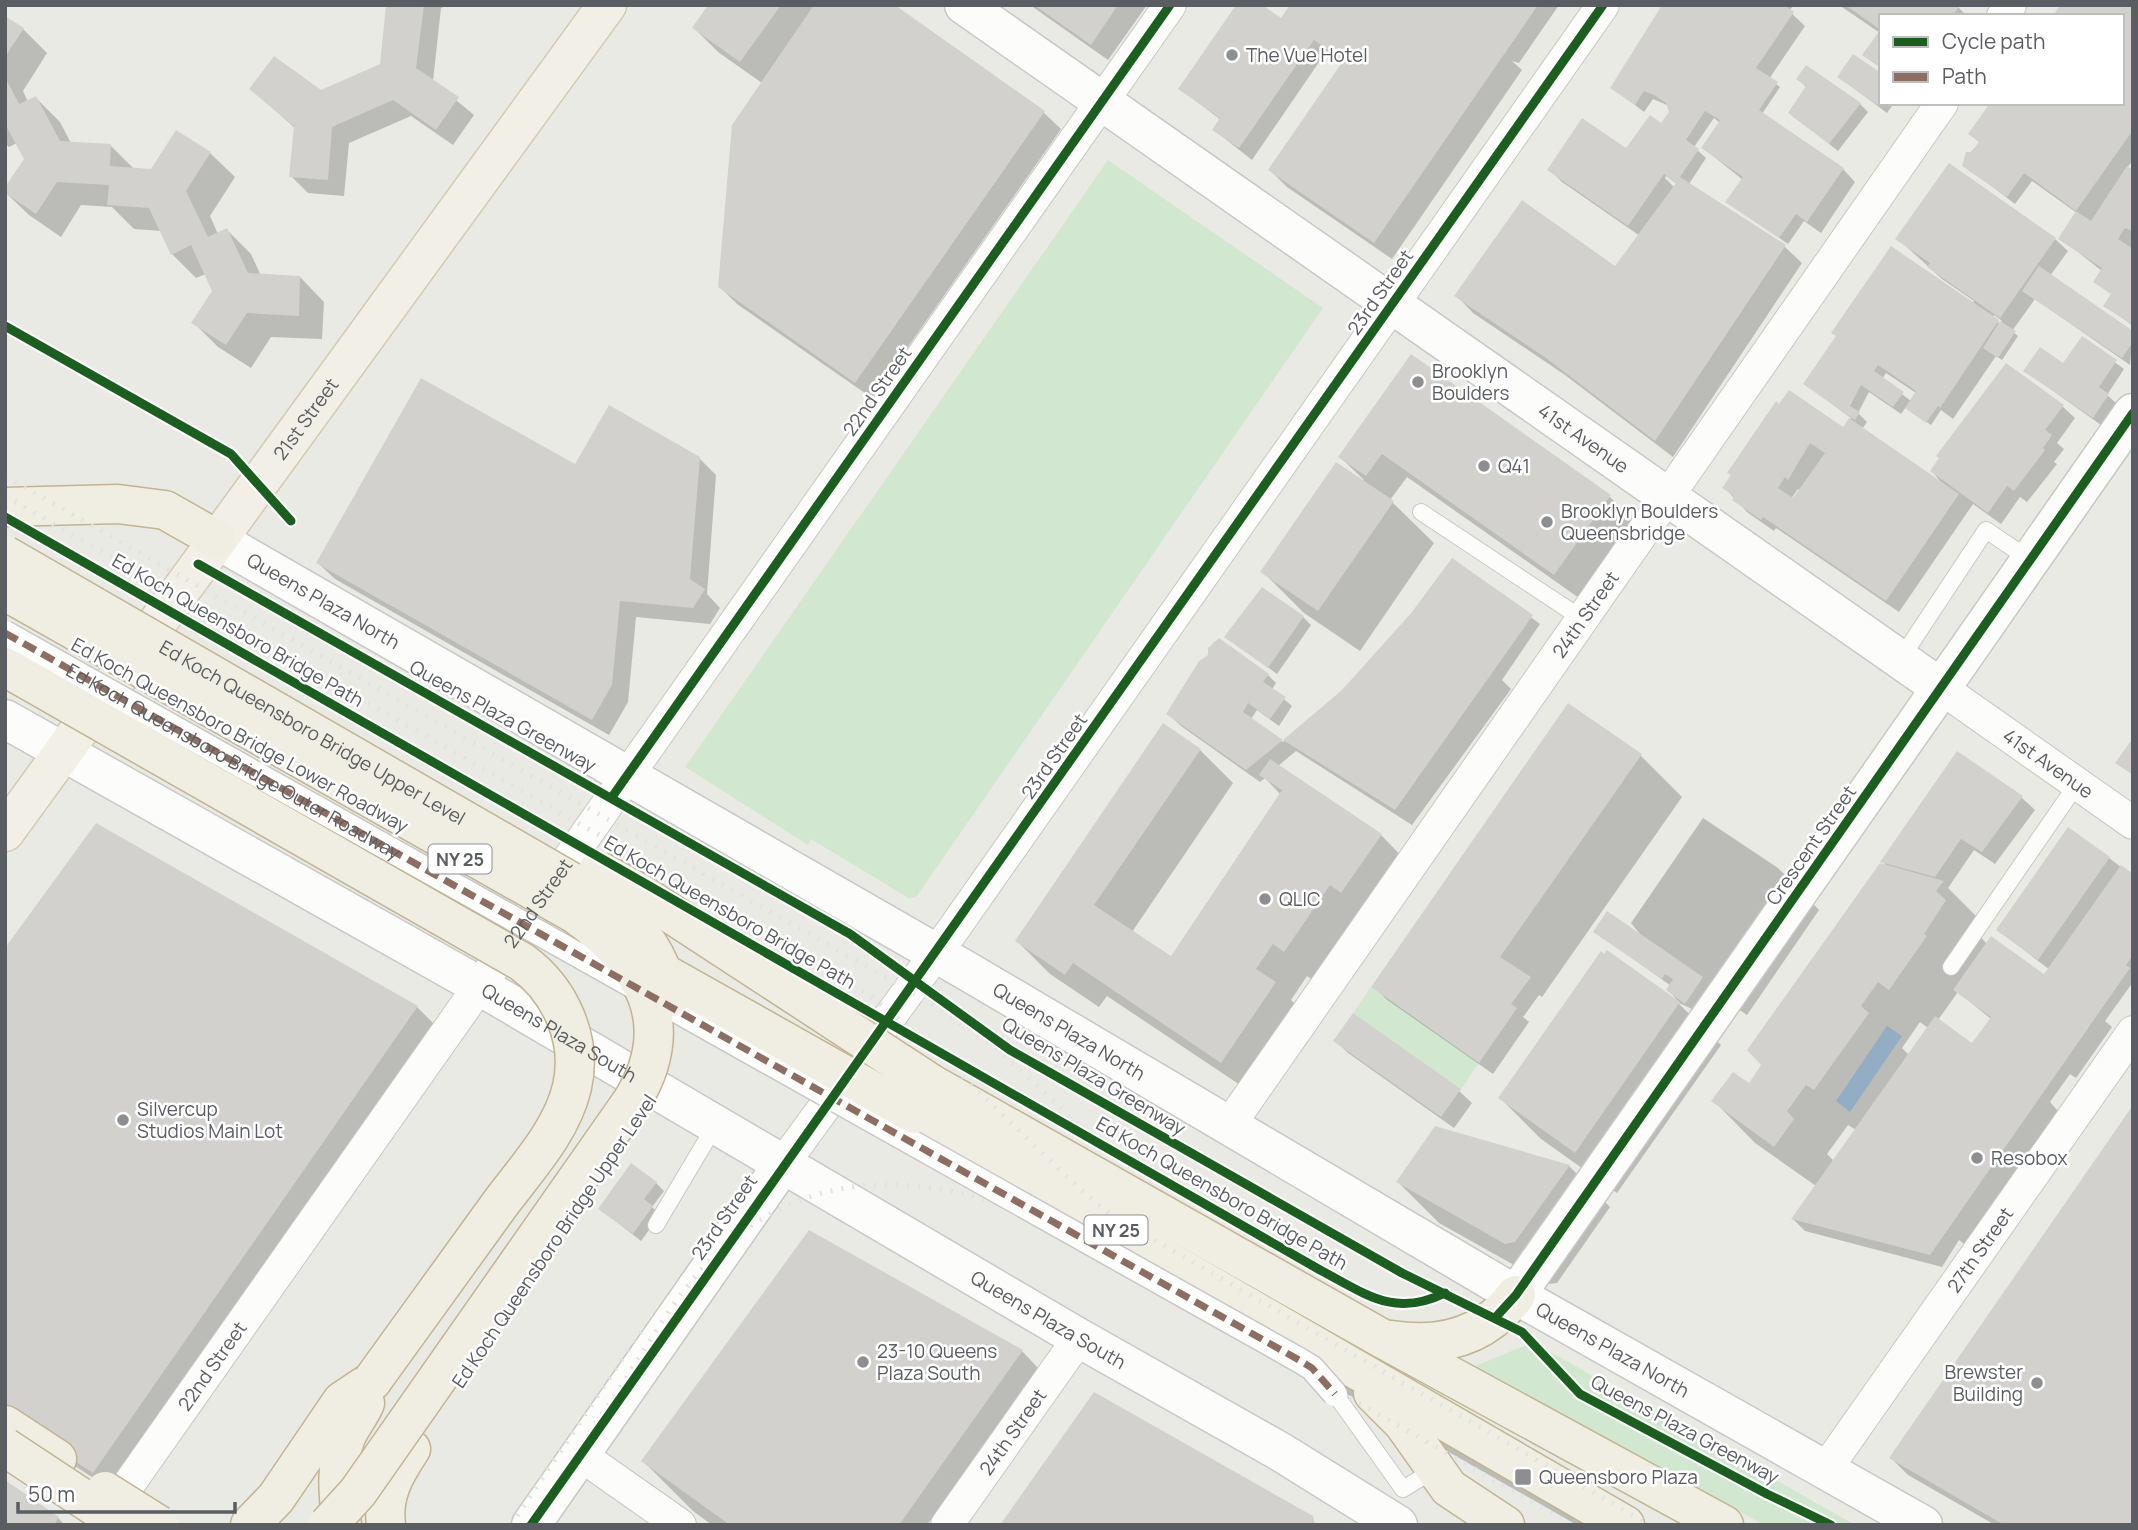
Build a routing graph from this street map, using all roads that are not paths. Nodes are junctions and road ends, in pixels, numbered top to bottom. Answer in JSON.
{"nodes":[{"id":1,"x":607,"y":5,"type":"edge"},
{"id":2,"x":964,"y":5,"type":"edge"},
{"id":3,"x":1170,"y":5,"type":"edge"},
{"id":4,"x":1603,"y":5,"type":"edge"},
{"id":5,"x":1103,"y":101,"type":"junction"},
{"id":6,"x":1941,"y":105,"type":"edge"},
{"id":7,"x":1393,"y":305,"type":"junction"},
{"id":8,"x":2133,"y":413,"type":"edge"},
{"id":9,"x":1666,"y":496,"type":"junction"},
{"id":10,"x":5,"y":507,"type":"edge"},
{"id":11,"x":1421,"y":512,"type":"dead end"},
{"id":12,"x":5,"y":533,"type":"edge"},
{"id":13,"x":216,"y":539,"type":"junction"},
{"id":14,"x":5,"y":555,"type":"edge"},
{"id":15,"x":2029,"y":559,"type":"junction"},
{"id":16,"x":5,"y":591,"type":"edge"},
{"id":17,"x":5,"y":604,"type":"edge"},
{"id":18,"x":1581,"y":618,"type":"junction"},
{"id":19,"x":5,"y":633,"type":"edge"},
{"id":20,"x":1900,"y":660,"type":"junction"},
{"id":21,"x":5,"y":667,"type":"edge"},
{"id":22,"x":1941,"y":688,"type":"junction"},
{"id":23,"x":5,"y":719,"type":"edge"},
{"id":24,"x":65,"y":753,"type":"junction"},
{"id":25,"x":626,"y":777,"type":"junction"},
{"id":26,"x":2077,"y":784,"type":"junction"},
{"id":27,"x":2133,"y":823,"type":"edge"},
{"id":28,"x":5,"y":832,"type":"edge"},
{"id":29,"x":935,"y":955,"type":"junction"},
{"id":30,"x":1951,"y":967,"type":"dead end"},
{"id":31,"x":478,"y":985,"type":"junction"},
{"id":32,"x":2133,"y":1032,"type":"edge"},
{"id":33,"x":914,"y":1111,"type":"junction"},
{"id":34,"x":716,"y":1124,"type":"junction"},
{"id":35,"x":1228,"y":1127,"type":"junction"},
{"id":36,"x":783,"y":1164,"type":"junction"},
{"id":37,"x":656,"y":1224,"type":"dead end"},
{"id":38,"x":1516,"y":1294,"type":"junction"},
{"id":39,"x":1079,"y":1338,"type":"junction"},
{"id":40,"x":1383,"y":1339,"type":"junction"},
{"id":41,"x":1317,"y":1347,"type":"junction"},
{"id":42,"x":372,"y":1381,"type":"junction"},
{"id":43,"x":1335,"y":1394,"type":"joint"},
{"id":44,"x":5,"y":1425,"type":"edge"},
{"id":45,"x":5,"y":1447,"type":"edge"},
{"id":46,"x":579,"y":1454,"type":"junction"},
{"id":47,"x":1826,"y":1469,"type":"junction"},
{"id":48,"x":1434,"y":1470,"type":"junction"},
{"id":49,"x":1384,"y":1521,"type":"edge"},
{"id":50,"x":101,"y":1525,"type":"edge"},
{"id":51,"x":123,"y":1525,"type":"edge"},
{"id":52,"x":159,"y":1525,"type":"edge"},
{"id":53,"x":250,"y":1525,"type":"edge"},
{"id":54,"x":328,"y":1525,"type":"edge"},
{"id":55,"x":342,"y":1525,"type":"edge"},
{"id":56,"x":386,"y":1525,"type":"edge"},
{"id":57,"x":531,"y":1525,"type":"edge"},
{"id":58,"x":680,"y":1525,"type":"edge"},
{"id":59,"x":947,"y":1525,"type":"edge"},
{"id":60,"x":1504,"y":1525,"type":"edge"},
{"id":61,"x":1625,"y":1525,"type":"edge"},
{"id":62,"x":1724,"y":1525,"type":"edge"},
{"id":63,"x":1923,"y":1525,"type":"edge"}],
"edges":[{"from":1,"to":13,"type":"main road","name":"21st Street"},
{"from":2,"to":5,"type":"main road","name":"41st Avenue"},
{"from":3,"to":5,"type":"street","name":"22nd Street"},
{"from":4,"to":7,"type":"street","name":"23rd Street"},
{"from":5,"to":7,"type":"main road","name":"41st Avenue"},
{"from":5,"to":25,"type":"street","name":"22nd Street"},
{"from":6,"to":9,"type":"street","name":"24th Street"},
{"from":7,"to":9,"type":"main road","name":"41st Avenue"},
{"from":7,"to":29,"type":"street","name":"23rd Street"},
{"from":8,"to":15,"type":"main road","name":"Crescent Street"},
{"from":9,"to":18,"type":"street","name":"24th Street"},
{"from":9,"to":20,"type":"main road","name":"41st Avenue"},
{"from":10,"to":13,"type":"highway"},
{"from":11,"to":18,"type":"lane"},
{"from":12,"to":33,"type":"highway","number":"NY 25","bridge":true},
{"from":13,"to":24,"type":"main road","name":"21st Street"},
{"from":13,"to":25,"type":"main road","name":"Queens Plaza North"},
{"from":14,"to":56,"type":"highway","name":"Ed Koch Queensboro Bridge Upper Level","bridge":true},
{"from":15,"to":20,"type":"lane"},
{"from":15,"to":22,"type":"main road","name":"Crescent Street"},
{"from":16,"to":54,"type":"highway","bridge":true},
{"from":17,"to":33,"type":"highway","name":"Ed Koch Queensboro Bridge Lower Roadway","number":"NY 25","bridge":true},
{"from":18,"to":35,"type":"street","name":"24th Street"},
{"from":19,"to":33,"type":"street","name":"Ed Koch Queensboro Bridge Outer Roadway","bridge":true},
{"from":20,"to":22,"type":"main road","name":"41st Avenue"},
{"from":21,"to":42,"type":"highway","bridge":true},
{"from":22,"to":26,"type":"street","name":"41st Avenue"},
{"from":22,"to":38,"type":"main road","name":"Crescent Street"},
{"from":23,"to":24,"type":"main road","name":"Queens Plaza South"},
{"from":24,"to":28,"type":"main road","name":"21st Street"},
{"from":24,"to":31,"type":"main road","name":"Queens Plaza South"},
{"from":25,"to":29,"type":"main road","name":"Queens Plaza North"},
{"from":25,"to":31,"type":"street","name":"22nd Street"},
{"from":26,"to":27,"type":"street","name":"41st Avenue"},
{"from":26,"to":30,"type":"lane"},
{"from":29,"to":35,"type":"main road","name":"Queens Plaza North"},
{"from":29,"to":36,"type":"street","name":"23rd Street"},
{"from":31,"to":34,"type":"main road","name":"Queens Plaza South"},
{"from":31,"to":50,"type":"street","name":"22nd Street"},
{"from":32,"to":47,"type":"street","name":"27th Street"},
{"from":33,"to":40,"type":"highway","number":"NY 25"},
{"from":33,"to":41,"type":"highway","number":"NY 25"},
{"from":33,"to":43,"type":"street","name":"Ed Koch Queensboro Bridge Outer Roadway","bridge":true},
{"from":34,"to":36,"type":"main road","name":"Queens Plaza South"},
{"from":34,"to":37,"type":"lane"},
{"from":35,"to":38,"type":"main road","name":"Queens Plaza North"},
{"from":36,"to":39,"type":"main road","name":"Queens Plaza South"},
{"from":36,"to":46,"type":"main road","name":"23rd Street"},
{"from":38,"to":40,"type":"highway"},
{"from":38,"to":47,"type":"main road","name":"Queens Plaza North"},
{"from":39,"to":49,"type":"main road","name":"Queens Plaza South"},
{"from":39,"to":59,"type":"street","name":"24th Street"},
{"from":40,"to":62,"type":"highway","number":"NY 25"},
{"from":41,"to":48,"type":"highway","number":"NY 25"},
{"from":41,"to":61,"type":"highway","number":"NY 25"},
{"from":42,"to":53,"type":"highway"},
{"from":42,"to":55,"type":"highway","bridge":true},
{"from":43,"to":48,"type":"lane"},
{"from":44,"to":52,"type":"highway","bridge":true},
{"from":45,"to":51,"type":"highway","bridge":true},
{"from":46,"to":57,"type":"main road","name":"23rd Street"},
{"from":46,"to":58,"type":"street"},
{"from":47,"to":63,"type":"main road","name":"Queens Plaza North"},
{"from":48,"to":60,"type":"highway","number":"NY 25"}]}
